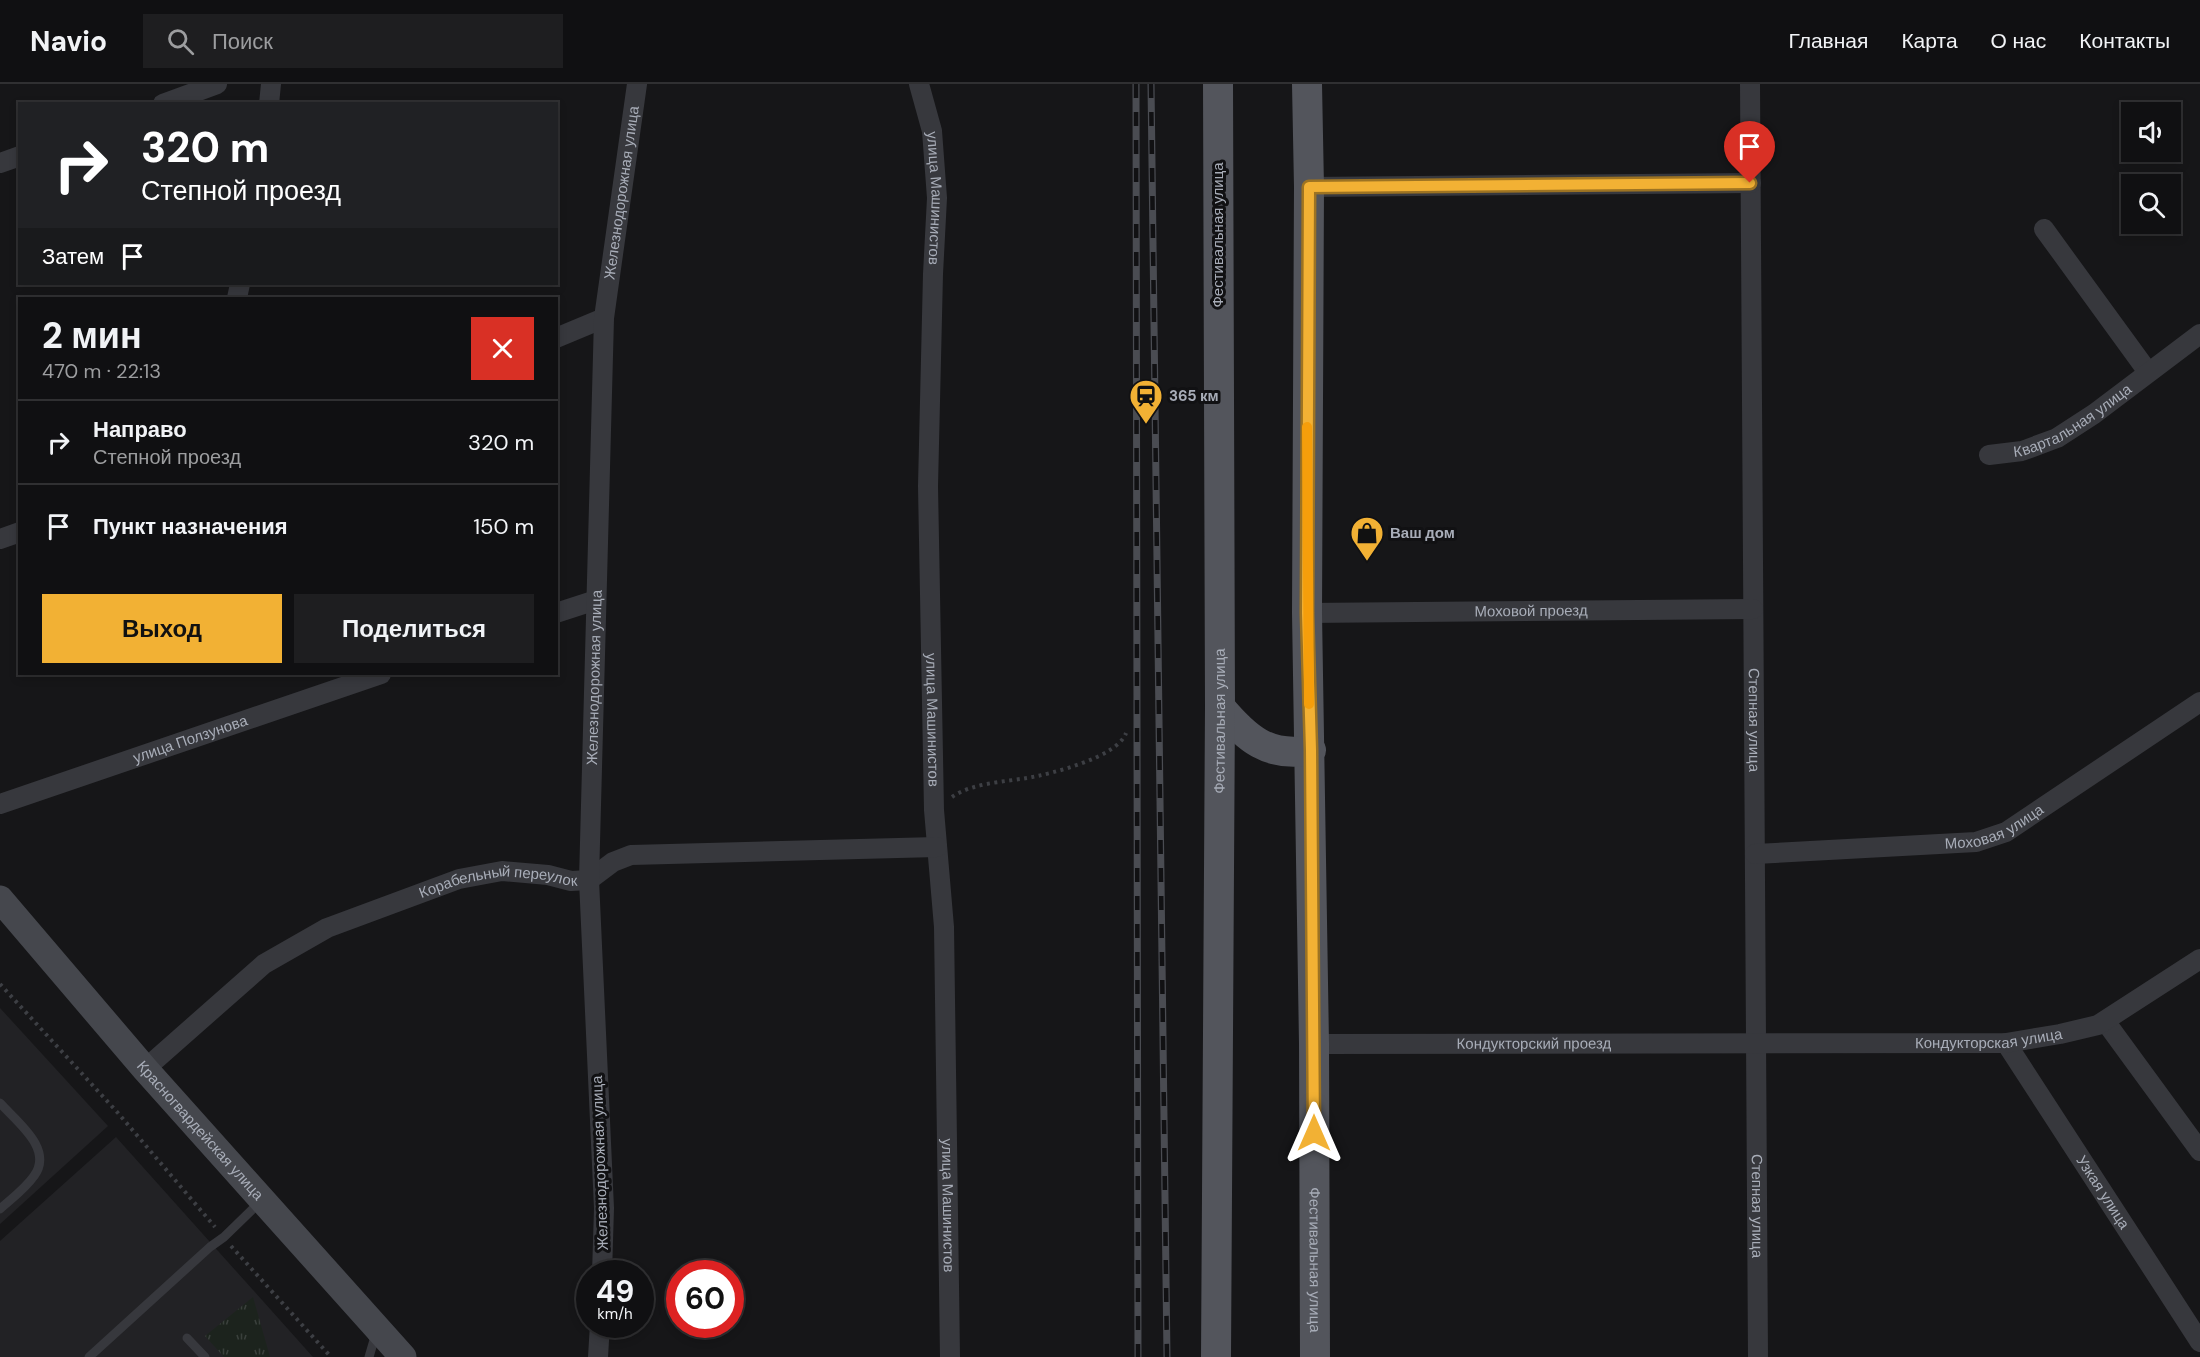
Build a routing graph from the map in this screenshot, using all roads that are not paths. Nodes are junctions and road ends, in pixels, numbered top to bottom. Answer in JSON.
{"nodes":[{"id":1,"x":217,"y":84,"type":"edge"},
{"id":2,"x":271,"y":84,"type":"edge"},
{"id":3,"x":637,"y":84,"type":"edge"},
{"id":4,"x":919,"y":84,"type":"edge"},
{"id":5,"x":1218,"y":84,"type":"edge"},
{"id":6,"x":1307,"y":84,"type":"edge"},
{"id":7,"x":1750,"y":84,"type":"edge"},
{"id":8,"x":168,"y":102,"type":"edge"},
{"id":9,"x":268,"y":102,"type":"edge"},
{"id":10,"x":18,"y":157,"type":"edge"},
{"id":11,"x":0,"y":163,"type":"edge"},
{"id":12,"x":1750,"y":183,"type":"junction"},
{"id":13,"x":1309,"y":187,"type":"junction"},
{"id":14,"x":2044,"y":228,"type":"dead end"},
{"id":15,"x":604,"y":318,"type":"junction"},
{"id":16,"x":2200,"y":334,"type":"edge"},
{"id":17,"x":558,"y":337,"type":"edge"},
{"id":18,"x":2148,"y":372,"type":"junction"},
{"id":19,"x":1989,"y":455,"type":"dead end"},
{"id":20,"x":18,"y":533,"type":"edge"},
{"id":21,"x":0,"y":539,"type":"edge"},
{"id":22,"x":596,"y":600,"type":"junction"},
{"id":23,"x":1753,"y":609,"type":"junction"},
{"id":24,"x":558,"y":612,"type":"edge"},
{"id":25,"x":1307,"y":613,"type":"junction"},
{"id":26,"x":378,"y":675,"type":"edge"},
{"id":27,"x":2200,"y":702,"type":"edge"},
{"id":28,"x":1220,"y":707,"type":"junction"},
{"id":29,"x":1311,"y":750,"type":"junction"},
{"id":30,"x":0,"y":804,"type":"edge"},
{"id":31,"x":937,"y":847,"type":"junction"},
{"id":32,"x":1755,"y":854,"type":"junction"},
{"id":33,"x":589,"y":879,"type":"junction"},
{"id":34,"x":0,"y":899,"type":"edge"},
{"id":35,"x":2200,"y":959,"type":"edge"},
{"id":36,"x":2105,"y":1021,"type":"junction"},
{"id":37,"x":1756,"y":1042,"type":"junction"},
{"id":38,"x":2006,"y":1043,"type":"junction"},
{"id":39,"x":1314,"y":1044,"type":"junction"},
{"id":40,"x":145,"y":1069,"type":"junction"},
{"id":41,"x":0,"y":1103,"type":"edge"},
{"id":42,"x":2200,"y":1151,"type":"edge"},
{"id":43,"x":263,"y":1199,"type":"junction"},
{"id":44,"x":0,"y":1209,"type":"edge"},
{"id":45,"x":602,"y":1260,"type":"edge"},
{"id":46,"x":368,"y":1318,"type":"junction"},
{"id":47,"x":187,"y":1338,"type":"dead end"},
{"id":48,"x":599,"y":1338,"type":"edge"},
{"id":49,"x":2200,"y":1342,"type":"edge"},
{"id":50,"x":89,"y":1357,"type":"edge"},
{"id":51,"x":206,"y":1357,"type":"edge"},
{"id":52,"x":369,"y":1357,"type":"edge"},
{"id":53,"x":403,"y":1357,"type":"edge"},
{"id":54,"x":598,"y":1357,"type":"edge"},
{"id":55,"x":950,"y":1357,"type":"edge"},
{"id":56,"x":1216,"y":1357,"type":"edge"},
{"id":57,"x":1315,"y":1357,"type":"edge"},
{"id":58,"x":1758,"y":1357,"type":"edge"}],
"edges":[{"from":1,"to":8,"type":"street"},
{"from":2,"to":9,"type":"street"},
{"from":3,"to":15,"type":"street","name":"Железнодорожная улица"},
{"from":4,"to":31,"type":"street","name":"улица Машинистов"},
{"from":5,"to":28,"type":"main road","name":"Фестивальная улица"},
{"from":6,"to":13,"type":"main road","name":"Фестивальная улица"},
{"from":7,"to":12,"type":"street","name":"Степная улица"},
{"from":10,"to":11,"type":"street"},
{"from":12,"to":13,"type":"street"},
{"from":12,"to":23,"type":"street","name":"Степная улица"},
{"from":13,"to":25,"type":"main road","name":"Фестивальная улица"},
{"from":14,"to":18,"type":"street","name":"Квартальная улица"},
{"from":15,"to":17,"type":"street"},
{"from":15,"to":22,"type":"street","name":"Железнодорожная улица"},
{"from":16,"to":18,"type":"street","name":"Квартальная улица"},
{"from":18,"to":19,"type":"street","name":"Квартальная улица"},
{"from":20,"to":21,"type":"street"},
{"from":22,"to":24,"type":"street"},
{"from":22,"to":33,"type":"street","name":"Железнодорожная улица"},
{"from":23,"to":25,"type":"street","name":"Моховой проезд"},
{"from":23,"to":32,"type":"street","name":"Степная улица"},
{"from":25,"to":29,"type":"main road","name":"Фестивальная улица"},
{"from":26,"to":30,"type":"street","name":"улица Ползунова"},
{"from":27,"to":32,"type":"street","name":"Моховая улица"},
{"from":28,"to":29,"type":"main road"},
{"from":28,"to":56,"type":"main road","name":"Фестивальная улица"},
{"from":29,"to":39,"type":"main road","name":"Фестивальная улица"},
{"from":31,"to":33,"type":"street","name":"Корабельный переулок"},
{"from":31,"to":55,"type":"street","name":"улица Машинистов"},
{"from":32,"to":37,"type":"street","name":"Степная улица"},
{"from":33,"to":40,"type":"street","name":"Корабельный переулок"},
{"from":33,"to":45,"type":"street","name":"Железнодорожная улица"},
{"from":34,"to":40,"type":"main road","name":"Красногвардейская улица"},
{"from":35,"to":36,"type":"street","name":"Кондукторская улица"},
{"from":36,"to":38,"type":"street","name":"Кондукторская улица"},
{"from":36,"to":42,"type":"street"},
{"from":37,"to":38,"type":"street","name":"Кондукторская улица"},
{"from":37,"to":39,"type":"street","name":"Кондукторский проезд"},
{"from":37,"to":58,"type":"street","name":"Степная улица"},
{"from":38,"to":49,"type":"street","name":"Узкая улица"},
{"from":39,"to":57,"type":"main road","name":"Фестивальная улица"},
{"from":40,"to":43,"type":"main road","name":"Красногвардейская улица"},
{"from":41,"to":44,"type":"lane"},
{"from":43,"to":46,"type":"main road","name":"Красногвардейская улица"},
{"from":43,"to":50,"type":"lane"},
{"from":46,"to":52,"type":"lane"},
{"from":46,"to":53,"type":"main road","name":"Красногвардейская улица"},
{"from":47,"to":51,"type":"lane"},
{"from":48,"to":54,"type":"street"}]}
